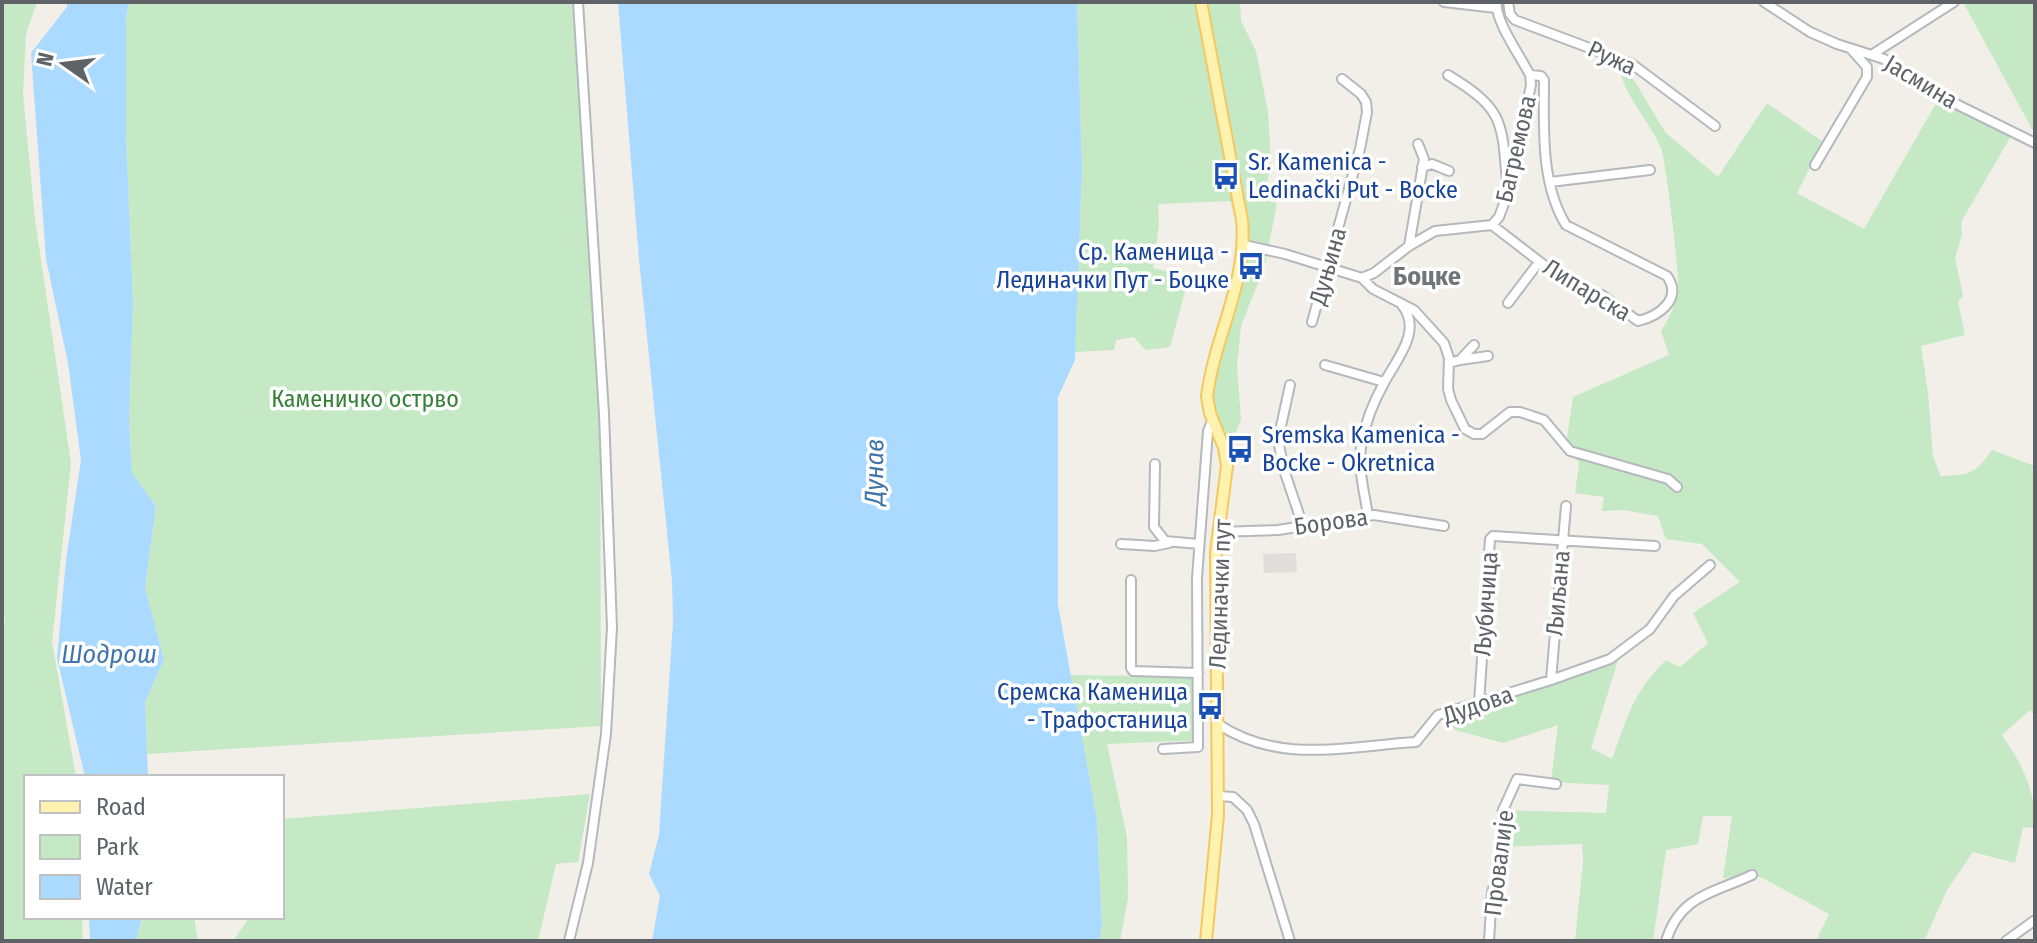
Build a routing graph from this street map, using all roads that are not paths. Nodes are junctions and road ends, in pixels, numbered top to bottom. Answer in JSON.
{"nodes":[{"id":1,"x":578,"y":2,"type":"edge"},
{"id":2,"x":1201,"y":2,"type":"edge"},
{"id":3,"x":1444,"y":2,"type":"edge"},
{"id":4,"x":1508,"y":2,"type":"edge"},
{"id":5,"x":1764,"y":2,"type":"edge"},
{"id":6,"x":1954,"y":2,"type":"edge"},
{"id":7,"x":1497,"y":5,"type":"edge"},
{"id":8,"x":1851,"y":49,"type":"junction"},
{"id":9,"x":1873,"y":54,"type":"junction"},
{"id":10,"x":1448,"y":75,"type":"dead end"},
{"id":11,"x":1530,"y":75,"type":"junction"},
{"id":12,"x":1342,"y":79,"type":"dead end"},
{"id":13,"x":1715,"y":126,"type":"dead end"},
{"id":14,"x":2035,"y":143,"type":"edge"},
{"id":15,"x":1418,"y":144,"type":"dead end"},
{"id":16,"x":1815,"y":165,"type":"dead end"},
{"id":17,"x":1422,"y":167,"type":"junction"},
{"id":18,"x":1650,"y":170,"type":"dead end"},
{"id":19,"x":1449,"y":171,"type":"dead end"},
{"id":20,"x":1550,"y":182,"type":"junction"},
{"id":21,"x":1508,"y":193,"type":"junction"},
{"id":22,"x":1492,"y":225,"type":"junction"},
{"id":23,"x":1244,"y":245,"type":"junction"},
{"id":24,"x":1409,"y":246,"type":"junction"},
{"id":25,"x":1539,"y":262,"type":"junction"},
{"id":26,"x":1328,"y":267,"type":"junction"},
{"id":27,"x":1362,"y":278,"type":"junction"},
{"id":28,"x":1399,"y":301,"type":"junction"},
{"id":29,"x":1508,"y":303,"type":"dead end"},
{"id":30,"x":1312,"y":322,"type":"dead end"},
{"id":31,"x":1474,"y":345,"type":"dead end"},
{"id":32,"x":1488,"y":356,"type":"dead end"},
{"id":33,"x":1460,"y":360,"type":"junction"},
{"id":34,"x":1449,"y":363,"type":"junction"},
{"id":35,"x":1325,"y":365,"type":"dead end"},
{"id":36,"x":1384,"y":382,"type":"junction"},
{"id":37,"x":1290,"y":385,"type":"dead end"},
{"id":38,"x":1213,"y":419,"type":"junction"},
{"id":39,"x":1155,"y":464,"type":"dead end"},
{"id":40,"x":1677,"y":487,"type":"dead end"},
{"id":41,"x":1566,"y":506,"type":"dead end"},
{"id":42,"x":1368,"y":515,"type":"junction"},
{"id":43,"x":1303,"y":526,"type":"junction"},
{"id":44,"x":1444,"y":526,"type":"dead end"},
{"id":45,"x":1218,"y":532,"type":"junction"},
{"id":46,"x":1563,"y":540,"type":"junction"},
{"id":47,"x":1170,"y":542,"type":"junction"},
{"id":48,"x":1121,"y":544,"type":"dead end"},
{"id":49,"x":1199,"y":544,"type":"junction"},
{"id":50,"x":1655,"y":546,"type":"dead end"},
{"id":51,"x":1710,"y":565,"type":"dead end"},
{"id":52,"x":1131,"y":580,"type":"dead end"},
{"id":53,"x":1198,"y":673,"type":"junction"},
{"id":54,"x":1551,"y":680,"type":"junction"},
{"id":55,"x":1479,"y":703,"type":"junction"},
{"id":56,"x":1218,"y":724,"type":"junction"},
{"id":57,"x":1163,"y":749,"type":"dead end"},
{"id":58,"x":1556,"y":784,"type":"dead end"},
{"id":59,"x":1218,"y":796,"type":"junction"},
{"id":60,"x":1752,"y":875,"type":"dead end"},
{"id":61,"x":2035,"y":920,"type":"edge"},
{"id":62,"x":569,"y":941,"type":"edge"},
{"id":63,"x":1206,"y":941,"type":"edge"},
{"id":64,"x":1290,"y":941,"type":"edge"},
{"id":65,"x":1489,"y":941,"type":"edge"},
{"id":66,"x":1666,"y":941,"type":"edge"},
{"id":67,"x":2006,"y":941,"type":"edge"}],
"edges":[{"from":1,"to":62,"type":"street"},
{"from":2,"to":23,"type":"main road","name":"Лединачки пут"},
{"from":3,"to":7,"type":"street"},
{"from":4,"to":13,"type":"street","name":"Ружа"},
{"from":5,"to":8,"type":"street","name":"Јасмина"},
{"from":6,"to":9,"type":"street"},
{"from":7,"to":11,"type":"street","name":"Багремова"},
{"from":8,"to":9,"type":"street","name":"Јасмина"},
{"from":8,"to":16,"type":"street"},
{"from":9,"to":14,"type":"street","name":"Јасмина"},
{"from":10,"to":21,"type":"street"},
{"from":11,"to":20,"type":"street","name":"Липарска"},
{"from":11,"to":21,"type":"street","name":"Багремова"},
{"from":12,"to":26,"type":"street","name":"Дуњина"},
{"from":15,"to":17,"type":"street"},
{"from":17,"to":19,"type":"street"},
{"from":17,"to":24,"type":"street"},
{"from":18,"to":20,"type":"street"},
{"from":20,"to":25,"type":"street","name":"Липарска"},
{"from":21,"to":22,"type":"street","name":"Багремова"},
{"from":22,"to":24,"type":"street","name":"Багремова"},
{"from":22,"to":25,"type":"street","name":"Липарска"},
{"from":23,"to":26,"type":"street"},
{"from":23,"to":38,"type":"main road","name":"Лединачки пут"},
{"from":24,"to":27,"type":"street","name":"Багремова"},
{"from":25,"to":29,"type":"street"},
{"from":26,"to":27,"type":"street"},
{"from":26,"to":30,"type":"street","name":"Дуњина"},
{"from":27,"to":28,"type":"street"},
{"from":28,"to":34,"type":"street"},
{"from":28,"to":36,"type":"street"},
{"from":31,"to":33,"type":"street"},
{"from":32,"to":33,"type":"street"},
{"from":33,"to":34,"type":"street"},
{"from":34,"to":40,"type":"street"},
{"from":35,"to":36,"type":"street"},
{"from":36,"to":42,"type":"street"},
{"from":37,"to":43,"type":"street"},
{"from":38,"to":45,"type":"main road","name":"Лединачки пут"},
{"from":38,"to":49,"type":"street"},
{"from":39,"to":47,"type":"street"},
{"from":41,"to":46,"type":"street","name":"Љиљана"},
{"from":42,"to":43,"type":"street","name":"Борова"},
{"from":42,"to":44,"type":"street","name":"Борова"},
{"from":43,"to":45,"type":"street","name":"Борова"},
{"from":45,"to":56,"type":"main road","name":"Лединачки пут"},
{"from":46,"to":50,"type":"street"},
{"from":46,"to":54,"type":"street","name":"Љиљана"},
{"from":46,"to":55,"type":"street","name":"Љубичица"},
{"from":47,"to":48,"type":"street"},
{"from":47,"to":49,"type":"street"},
{"from":49,"to":53,"type":"street"},
{"from":51,"to":54,"type":"street","name":"Дудова"},
{"from":52,"to":53,"type":"street"},
{"from":53,"to":57,"type":"street"},
{"from":54,"to":55,"type":"street","name":"Дудова"},
{"from":55,"to":56,"type":"street","name":"Дудова"},
{"from":56,"to":59,"type":"main road","name":"Лединачки пут"},
{"from":58,"to":65,"type":"street","name":"Провалије"},
{"from":59,"to":63,"type":"main road","name":"Лединачки пут"},
{"from":59,"to":64,"type":"street"},
{"from":60,"to":66,"type":"street"},
{"from":61,"to":67,"type":"street"}]}
